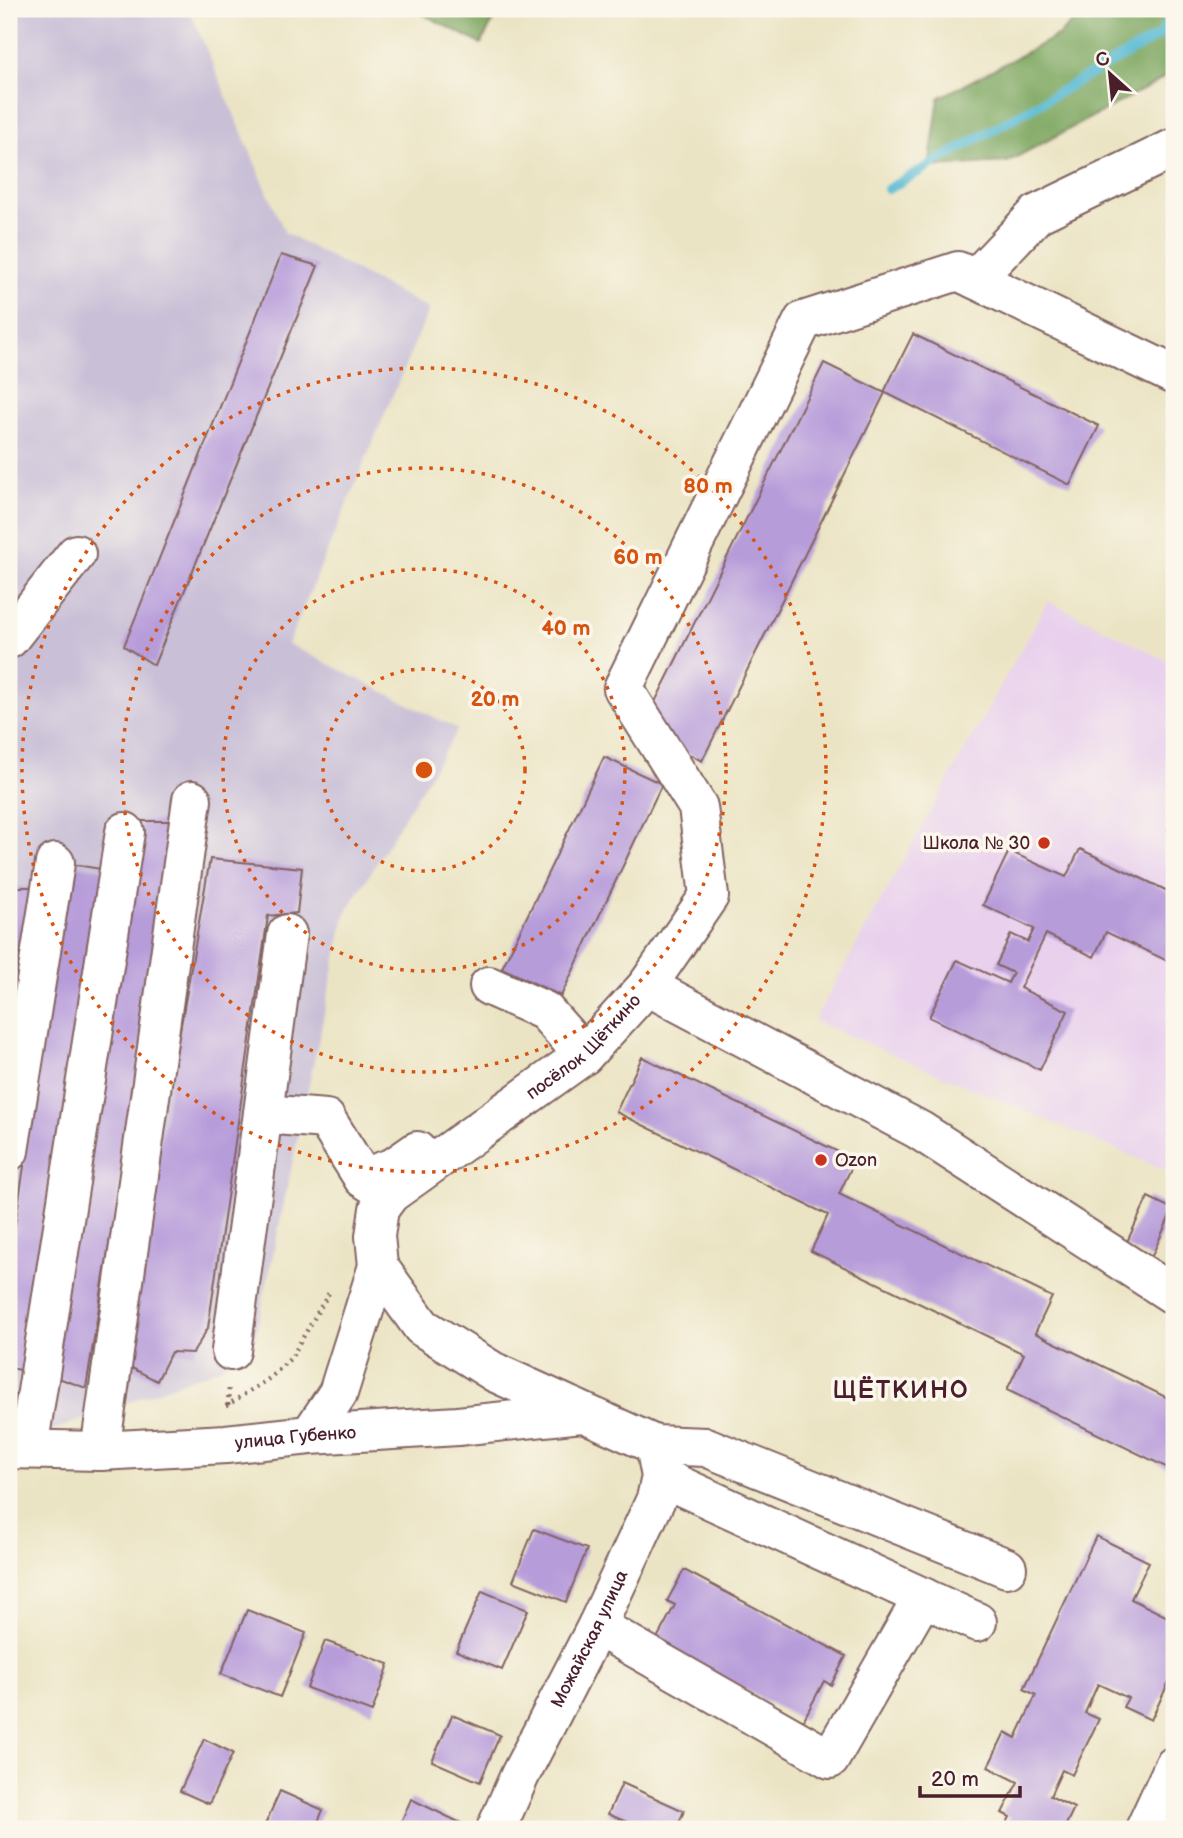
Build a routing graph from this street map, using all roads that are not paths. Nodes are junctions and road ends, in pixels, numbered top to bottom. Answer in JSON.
{"nodes":[{"id":1,"x":1174,"y":148,"type":"edge"},
{"id":2,"x":975,"y":279,"type":"junction"},
{"id":3,"x":1174,"y":374,"type":"edge"},
{"id":4,"x":76,"y":554,"type":"dead end"},
{"id":5,"x":9,"y":639,"type":"edge"},
{"id":6,"x":192,"y":800,"type":"dead end"},
{"id":7,"x":124,"y":832,"type":"dead end"},
{"id":8,"x":55,"y":863,"type":"dead end"},
{"id":9,"x":287,"y":934,"type":"dead end"},
{"id":10,"x":489,"y":986,"type":"dead end"},
{"id":11,"x":647,"y":986,"type":"junction"},
{"id":12,"x":566,"y":1057,"type":"junction"},
{"id":13,"x":263,"y":1114,"type":"junction"},
{"id":14,"x":9,"y":1151,"type":"edge"},
{"id":15,"x":377,"y":1186,"type":"junction"},
{"id":16,"x":377,"y":1266,"type":"junction"},
{"id":17,"x":1174,"y":1295,"type":"edge"},
{"id":18,"x":231,"y":1351,"type":"road end"},
{"id":19,"x":582,"y":1413,"type":"junction"},
{"id":20,"x":310,"y":1435,"type":"junction"},
{"id":21,"x":18,"y":1449,"type":"edge"},
{"id":22,"x":100,"y":1451,"type":"junction"},
{"id":23,"x":658,"y":1461,"type":"junction"},
{"id":24,"x":1007,"y":1568,"type":"dead end"},
{"id":25,"x":923,"y":1597,"type":"junction"},
{"id":26,"x":977,"y":1622,"type":"dead end"},
{"id":27,"x":597,"y":1626,"type":"junction"},
{"id":28,"x":1174,"y":1766,"type":"edge"},
{"id":29,"x":496,"y":1829,"type":"edge"},
{"id":30,"x":1145,"y":1829,"type":"edge"}],
"edges":[{"from":1,"to":2,"type":"street"},
{"from":2,"to":3,"type":"street"},
{"from":2,"to":11,"type":"street"},
{"from":4,"to":5,"type":"street"},
{"from":6,"to":22,"type":"street"},
{"from":7,"to":21,"type":"street"},
{"from":8,"to":14,"type":"street"},
{"from":9,"to":13,"type":"street"},
{"from":10,"to":12,"type":"street"},
{"from":11,"to":12,"type":"street","name":"посёлок Щёткино"},
{"from":11,"to":17,"type":"street","name":"посёлок Щёткино"},
{"from":12,"to":15,"type":"street","name":"посёлок Щёткино"},
{"from":13,"to":15,"type":"street"},
{"from":13,"to":18,"type":"street"},
{"from":15,"to":16,"type":"street"},
{"from":16,"to":19,"type":"street"},
{"from":16,"to":20,"type":"street"},
{"from":19,"to":20,"type":"street","name":"улица Губенко"},
{"from":19,"to":23,"type":"street"},
{"from":20,"to":22,"type":"street","name":"улица Губенко"},
{"from":21,"to":22,"type":"street","name":"улица Губенко"},
{"from":23,"to":24,"type":"street"},
{"from":23,"to":25,"type":"street"},
{"from":23,"to":27,"type":"street","name":"Можайская улица"},
{"from":25,"to":26,"type":"street"},
{"from":25,"to":27,"type":"street"},
{"from":27,"to":29,"type":"street","name":"Можайская улица"},
{"from":28,"to":30,"type":"street"}]}
